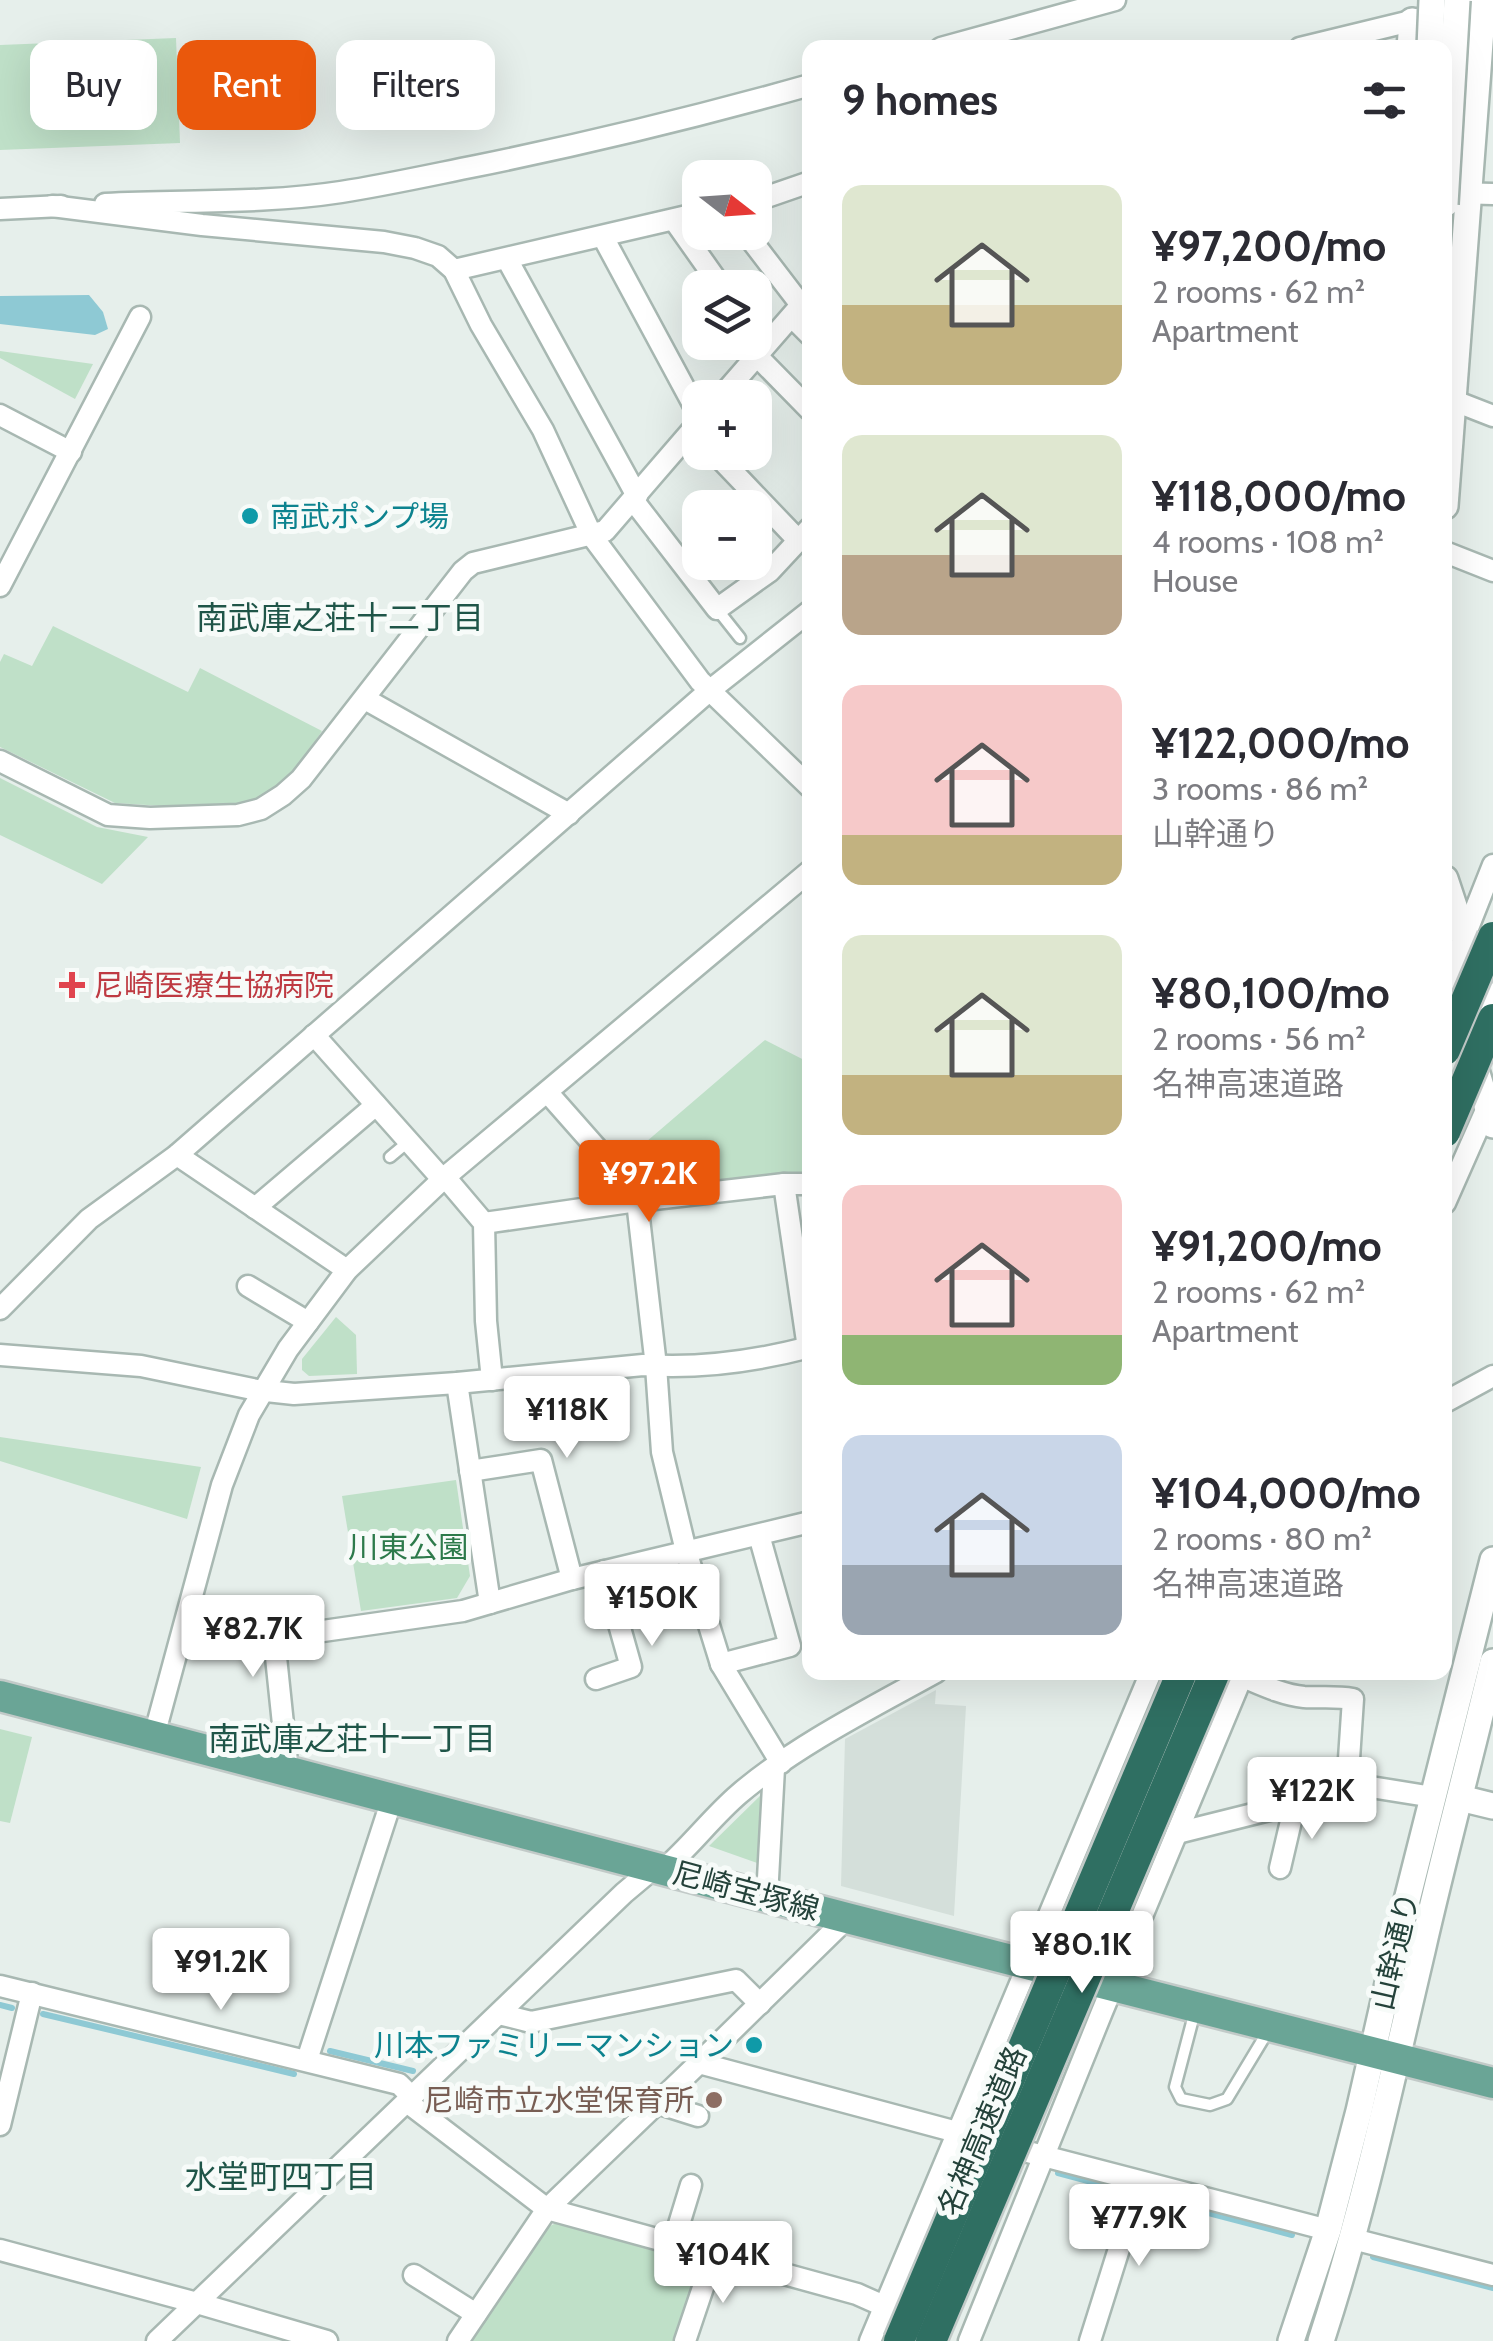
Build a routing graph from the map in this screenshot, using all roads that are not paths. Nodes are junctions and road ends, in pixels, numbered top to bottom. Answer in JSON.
{"nodes":[{"id":1,"x":1115,"y":0,"type":"edge"},
{"id":2,"x":1432,"y":0,"type":"edge"},
{"id":3,"x":1478,"y":1,"type":"edge"},
{"id":4,"x":1412,"y":21,"type":"junction"},
{"id":5,"x":969,"y":40,"type":"edge"},
{"id":6,"x":1333,"y":40,"type":"edge"},
{"id":7,"x":1411,"y":40,"type":"edge"},
{"id":8,"x":1430,"y":40,"type":"edge"},
{"id":9,"x":802,"y":86,"type":"edge"},
{"id":10,"x":1452,"y":161,"type":"edge"},
{"id":11,"x":802,"y":185,"type":"edge"},
{"id":12,"x":1469,"y":193,"type":"edge"},
{"id":13,"x":772,"y":195,"type":"edge"},
{"id":14,"x":52,"y":206,"type":"junction"},
{"id":15,"x":0,"y":208,"type":"edge"},
{"id":16,"x":682,"y":218,"type":"edge"},
{"id":17,"x":674,"y":220,"type":"junction"},
{"id":18,"x":603,"y":236,"type":"junction"},
{"id":19,"x":759,"y":250,"type":"edge"},
{"id":20,"x":506,"y":259,"type":"junction"},
{"id":21,"x":454,"y":270,"type":"junction"},
{"id":22,"x":709,"y":270,"type":"edge"},
{"id":23,"x":801,"y":306,"type":"edge"},
{"id":24,"x":140,"y":317,"type":"dead end"},
{"id":25,"x":772,"y":334,"type":"edge"},
{"id":26,"x":770,"y":360,"type":"edge"},
{"id":27,"x":682,"y":394,"type":"edge"},
{"id":28,"x":802,"y":400,"type":"edge"},
{"id":29,"x":1452,"y":400,"type":"joint"},
{"id":30,"x":0,"y":415,"type":"edge"},
{"id":31,"x":1493,"y":416,"type":"edge"},
{"id":32,"x":682,"y":444,"type":"edge"},
{"id":33,"x":71,"y":452,"type":"junction"},
{"id":34,"x":734,"y":470,"type":"edge"},
{"id":35,"x":634,"y":498,"type":"junction"},
{"id":36,"x":802,"y":532,"type":"edge"},
{"id":37,"x":592,"y":536,"type":"junction"},
{"id":38,"x":802,"y":536,"type":"edge"},
{"id":39,"x":1452,"y":555,"type":"edge"},
{"id":40,"x":1493,"y":571,"type":"edge"},
{"id":41,"x":0,"y":586,"type":"edge"},
{"id":42,"x":717,"y":609,"type":"junction"},
{"id":43,"x":802,"y":617,"type":"edge"},
{"id":44,"x":740,"y":638,"type":"dead end"},
{"id":45,"x":709,"y":691,"type":"junction"},
{"id":46,"x":365,"y":699,"type":"junction"},
{"id":47,"x":0,"y":761,"type":"edge"},
{"id":48,"x":802,"y":778,"type":"edge"},
{"id":49,"x":568,"y":814,"type":"junction"},
{"id":50,"x":1493,"y":865,"type":"edge"},
{"id":51,"x":802,"y":878,"type":"edge"},
{"id":52,"x":1452,"y":892,"type":"edge"},
{"id":53,"x":1479,"y":938,"type":"edge"},
{"id":54,"x":1452,"y":972,"type":"edge"},
{"id":55,"x":1452,"y":996,"type":"edge"},
{"id":56,"x":1493,"y":1021,"type":"edge"},
{"id":57,"x":1452,"y":1027,"type":"edge"},
{"id":58,"x":314,"y":1035,"type":"junction"},
{"id":59,"x":548,"y":1093,"type":"junction"},
{"id":60,"x":376,"y":1104,"type":"junction"},
{"id":61,"x":1491,"y":1109,"type":"edge"},
{"id":62,"x":1452,"y":1116,"type":"edge"},
{"id":63,"x":409,"y":1141,"type":"junction"},
{"id":64,"x":176,"y":1154,"type":"junction"},
{"id":65,"x":390,"y":1157,"type":"dead end"},
{"id":66,"x":444,"y":1178,"type":"junction"},
{"id":67,"x":784,"y":1184,"type":"junction"},
{"id":68,"x":802,"y":1184,"type":"edge"},
{"id":69,"x":1452,"y":1189,"type":"edge"},
{"id":70,"x":637,"y":1202,"type":"junction"},
{"id":71,"x":255,"y":1208,"type":"junction"},
{"id":72,"x":484,"y":1223,"type":"junction"},
{"id":73,"x":347,"y":1270,"type":"junction"},
{"id":74,"x":248,"y":1286,"type":"dead end"},
{"id":75,"x":802,"y":1301,"type":"edge"},
{"id":76,"x":0,"y":1309,"type":"edge"},
{"id":77,"x":308,"y":1322,"type":"junction"},
{"id":78,"x":802,"y":1349,"type":"edge"},
{"id":79,"x":0,"y":1355,"type":"edge"},
{"id":80,"x":656,"y":1366,"type":"junction"},
{"id":81,"x":1493,"y":1376,"type":"edge"},
{"id":82,"x":492,"y":1380,"type":"junction"},
{"id":83,"x":457,"y":1383,"type":"junction"},
{"id":84,"x":264,"y":1391,"type":"junction"},
{"id":85,"x":1452,"y":1398,"type":"edge"},
{"id":86,"x":470,"y":1471,"type":"junction"},
{"id":87,"x":802,"y":1524,"type":"edge"},
{"id":88,"x":759,"y":1535,"type":"junction"},
{"id":89,"x":686,"y":1552,"type":"junction"},
{"id":90,"x":1493,"y":1560,"type":"edge"},
{"id":91,"x":604,"y":1571,"type":"junction"},
{"id":92,"x":572,"y":1579,"type":"junction"},
{"id":93,"x":490,"y":1603,"type":"junction"},
{"id":94,"x":188,"y":1613,"type":"junction"},
{"id":95,"x":274,"y":1638,"type":"junction"},
{"id":96,"x":1493,"y":1662,"type":"edge"},
{"id":97,"x":721,"y":1664,"type":"junction"},
{"id":98,"x":596,"y":1679,"type":"dead end"},
{"id":99,"x":922,"y":1680,"type":"edge"},
{"id":100,"x":1147,"y":1680,"type":"edge"},
{"id":101,"x":1179,"y":1680,"type":"edge"},
{"id":102,"x":1231,"y":1680,"type":"edge"},
{"id":103,"x":1232,"y":1680,"type":"edge"},
{"id":104,"x":1250,"y":1680,"type":"edge"},
{"id":105,"x":0,"y":1696,"type":"edge"},
{"id":106,"x":154,"y":1736,"type":"junction"},
{"id":107,"x":777,"y":1765,"type":"junction"},
{"id":108,"x":288,"y":1772,"type":"junction"},
{"id":109,"x":1347,"y":1789,"type":"junction"},
{"id":110,"x":1433,"y":1797,"type":"junction"},
{"id":111,"x":1460,"y":1798,"type":"junction"},
{"id":112,"x":392,"y":1799,"type":"junction"},
{"id":113,"x":1295,"y":1804,"type":"junction"},
{"id":114,"x":1493,"y":1806,"type":"edge"},
{"id":115,"x":1089,"y":1819,"type":"junction"},
{"id":116,"x":1173,"y":1841,"type":"junction"},
{"id":117,"x":1280,"y":1868,"type":"dead end"},
{"id":118,"x":659,"y":1869,"type":"junction"},
{"id":119,"x":767,"y":1897,"type":"junction"},
{"id":120,"x":846,"y":1918,"type":"junction"},
{"id":121,"x":1028,"y":1964,"type":"junction"},
{"id":122,"x":0,"y":1986,"type":"edge"},
{"id":123,"x":1114,"y":1986,"type":"junction"},
{"id":124,"x":32,"y":1993,"type":"junction"},
{"id":125,"x":760,"y":2004,"type":"junction"},
{"id":126,"x":1196,"y":2007,"type":"junction"},
{"id":127,"x":499,"y":2014,"type":"junction"},
{"id":128,"x":1271,"y":2026,"type":"junction"},
{"id":129,"x":1384,"y":2055,"type":"junction"},
{"id":130,"x":307,"y":2060,"type":"junction"},
{"id":131,"x":699,"y":2064,"type":"junction"},
{"id":132,"x":1493,"y":2083,"type":"edge"},
{"id":133,"x":409,"y":2100,"type":"junction"},
{"id":134,"x":657,"y":2103,"type":"junction"},
{"id":135,"x":698,"y":2116,"type":"dead end"},
{"id":136,"x":0,"y":2125,"type":"edge"},
{"id":137,"x":957,"y":2132,"type":"junction"},
{"id":138,"x":1044,"y":2157,"type":"junction"},
{"id":139,"x":1140,"y":2182,"type":"junction"},
{"id":140,"x":691,"y":2185,"type":"dead end"},
{"id":141,"x":546,"y":2209,"type":"junction"},
{"id":142,"x":1328,"y":2230,"type":"junction"},
{"id":143,"x":1353,"y":2239,"type":"junction"},
{"id":144,"x":673,"y":2244,"type":"junction"},
{"id":145,"x":0,"y":2250,"type":"edge"},
{"id":146,"x":714,"y":2255,"type":"junction"},
{"id":147,"x":414,"y":2275,"type":"dead end"},
{"id":148,"x":1493,"y":2275,"type":"edge"},
{"id":149,"x":197,"y":2302,"type":"junction"},
{"id":150,"x":884,"y":2306,"type":"junction"},
{"id":151,"x":476,"y":2314,"type":"junction"},
{"id":152,"x":969,"y":2340,"type":"edge"},
{"id":153,"x":156,"y":2341,"type":"edge"},
{"id":154,"x":328,"y":2341,"type":"edge"},
{"id":155,"x":458,"y":2341,"type":"edge"},
{"id":156,"x":685,"y":2341,"type":"edge"},
{"id":157,"x":870,"y":2341,"type":"edge"},
{"id":158,"x":899,"y":2341,"type":"edge"},
{"id":159,"x":931,"y":2341,"type":"edge"},
{"id":160,"x":1090,"y":2341,"type":"edge"},
{"id":161,"x":1291,"y":2341,"type":"edge"},
{"id":162,"x":1321,"y":2341,"type":"edge"}],
"edges":[{"from":1,"to":5,"type":"street"},
{"from":2,"to":8,"type":"street","bridge":true},
{"from":3,"to":4,"type":"street"},
{"from":3,"to":10,"type":"street","bridge":true},
{"from":3,"to":12,"type":"street"},
{"from":4,"to":6,"type":"street"},
{"from":4,"to":7,"type":"street"},
{"from":9,"to":14,"type":"street"},
{"from":11,"to":13,"type":"street"},
{"from":12,"to":29,"type":"street"},
{"from":14,"to":15,"type":"street"},
{"from":14,"to":21,"type":"street"},
{"from":16,"to":17,"type":"street"},
{"from":17,"to":18,"type":"street"},
{"from":17,"to":22,"type":"street"},
{"from":18,"to":20,"type":"street"},
{"from":18,"to":27,"type":"street"},
{"from":19,"to":23,"type":"street"},
{"from":20,"to":21,"type":"street"},
{"from":20,"to":35,"type":"street"},
{"from":21,"to":37,"type":"street"},
{"from":23,"to":25,"type":"street"},
{"from":24,"to":33,"type":"street"},
{"from":26,"to":28,"type":"street"},
{"from":29,"to":31,"type":"street"},
{"from":30,"to":33,"type":"street"},
{"from":32,"to":35,"type":"street"},
{"from":33,"to":41,"type":"street"},
{"from":34,"to":36,"type":"street"},
{"from":35,"to":37,"type":"street"},
{"from":35,"to":42,"type":"street"},
{"from":37,"to":45,"type":"street"},
{"from":37,"to":46,"type":"street"},
{"from":38,"to":42,"type":"street"},
{"from":39,"to":40,"type":"street"},
{"from":42,"to":44,"type":"lane"},
{"from":43,"to":45,"type":"street"},
{"from":45,"to":48,"type":"street"},
{"from":45,"to":49,"type":"street"},
{"from":46,"to":47,"type":"street"},
{"from":46,"to":49,"type":"street"},
{"from":49,"to":58,"type":"street"},
{"from":50,"to":53,"type":"street"},
{"from":51,"to":59,"type":"street"},
{"from":52,"to":53,"type":"street"},
{"from":53,"to":54,"type":"street"},
{"from":53,"to":56,"type":"street"},
{"from":53,"to":57,"type":"highway","bridge":true},
{"from":55,"to":61,"type":"street"},
{"from":56,"to":62,"type":"highway","bridge":true},
{"from":58,"to":60,"type":"street"},
{"from":58,"to":64,"type":"street"},
{"from":59,"to":66,"type":"street"},
{"from":59,"to":70,"type":"street"},
{"from":60,"to":63,"type":"street"},
{"from":60,"to":71,"type":"street"},
{"from":61,"to":69,"type":"street"},
{"from":63,"to":65,"type":"lane"},
{"from":63,"to":66,"type":"street"},
{"from":64,"to":71,"type":"street"},
{"from":64,"to":76,"type":"street"},
{"from":66,"to":72,"type":"street"},
{"from":66,"to":73,"type":"street"},
{"from":67,"to":68,"type":"street"},
{"from":67,"to":70,"type":"street"},
{"from":67,"to":75,"type":"street"},
{"from":70,"to":72,"type":"street"},
{"from":70,"to":80,"type":"street"},
{"from":71,"to":73,"type":"street"},
{"from":72,"to":82,"type":"street"},
{"from":73,"to":77,"type":"street"},
{"from":74,"to":77,"type":"street"},
{"from":77,"to":84,"type":"street"},
{"from":78,"to":80,"type":"street"},
{"from":79,"to":84,"type":"street"},
{"from":80,"to":82,"type":"street"},
{"from":80,"to":89,"type":"street"},
{"from":81,"to":85,"type":"street"},
{"from":82,"to":83,"type":"street"},
{"from":83,"to":84,"type":"street"},
{"from":83,"to":86,"type":"street"},
{"from":84,"to":94,"type":"street"},
{"from":86,"to":92,"type":"street"},
{"from":86,"to":93,"type":"street"},
{"from":87,"to":88,"type":"street"},
{"from":88,"to":89,"type":"street"},
{"from":88,"to":97,"type":"street"},
{"from":89,"to":91,"type":"street"},
{"from":89,"to":97,"type":"street"},
{"from":90,"to":110,"type":"street","name":"山幹通り"},
{"from":91,"to":92,"type":"street"},
{"from":91,"to":98,"type":"street"},
{"from":92,"to":93,"type":"street"},
{"from":93,"to":95,"type":"street"},
{"from":94,"to":95,"type":"street"},
{"from":94,"to":106,"type":"street"},
{"from":95,"to":108,"type":"street"},
{"from":96,"to":111,"type":"street","name":"山幹通り"},
{"from":97,"to":107,"type":"street"},
{"from":99,"to":107,"type":"street"},
{"from":100,"to":115,"type":"street"},
{"from":101,"to":158,"type":"highway","name":"名神高速道路","bridge":true},
{"from":102,"to":159,"type":"highway","name":"名神高速道路","bridge":true},
{"from":103,"to":116,"type":"street"},
{"from":104,"to":109,"type":"street"},
{"from":105,"to":106,"type":"main road","name":"尼崎宝塚線"},
{"from":106,"to":108,"type":"main road","name":"尼崎宝塚線"},
{"from":107,"to":118,"type":"street"},
{"from":107,"to":119,"type":"street"},
{"from":108,"to":112,"type":"main road","name":"尼崎宝塚線"},
{"from":109,"to":110,"type":"street"},
{"from":109,"to":113,"type":"street"},
{"from":110,"to":129,"type":"street","name":"山幹通り"},
{"from":111,"to":114,"type":"street"},
{"from":111,"to":129,"type":"street","name":"山幹通り"},
{"from":112,"to":118,"type":"main road","name":"尼崎宝塚線"},
{"from":112,"to":130,"type":"street"},
{"from":113,"to":116,"type":"street"},
{"from":113,"to":117,"type":"street"},
{"from":115,"to":116,"type":"street"},
{"from":115,"to":121,"type":"street"},
{"from":116,"to":123,"type":"street"},
{"from":118,"to":119,"type":"main road","name":"尼崎宝塚線"},
{"from":118,"to":127,"type":"street"},
{"from":119,"to":120,"type":"main road","name":"尼崎宝塚線"},
{"from":120,"to":121,"type":"main road","name":"尼崎宝塚線"},
{"from":120,"to":125,"type":"street"},
{"from":121,"to":123,"type":"main road","name":"尼崎宝塚線"},
{"from":121,"to":137,"type":"street"},
{"from":122,"to":124,"type":"street"},
{"from":123,"to":126,"type":"main road","name":"尼崎宝塚線"},
{"from":123,"to":138,"type":"street"},
{"from":124,"to":130,"type":"street"},
{"from":124,"to":136,"type":"street"},
{"from":125,"to":127,"type":"street"},
{"from":125,"to":131,"type":"street"},
{"from":126,"to":128,"type":"main road","name":"尼崎宝塚線"},
{"from":126,"to":128,"type":"lane"},
{"from":127,"to":133,"type":"street"},
{"from":128,"to":129,"type":"main road","name":"尼崎宝塚線"},
{"from":129,"to":132,"type":"main road","name":"尼崎宝塚線"},
{"from":129,"to":142,"type":"street","name":"山幹通り"},
{"from":129,"to":143,"type":"street","name":"山幹通り"},
{"from":130,"to":133,"type":"street"},
{"from":131,"to":134,"type":"street"},
{"from":131,"to":137,"type":"street"},
{"from":133,"to":141,"type":"street"},
{"from":133,"to":149,"type":"street"},
{"from":134,"to":135,"type":"street"},
{"from":134,"to":141,"type":"street"},
{"from":137,"to":138,"type":"street"},
{"from":137,"to":150,"type":"street"},
{"from":138,"to":139,"type":"street"},
{"from":138,"to":152,"type":"street"},
{"from":139,"to":142,"type":"street"},
{"from":139,"to":160,"type":"street"},
{"from":140,"to":144,"type":"street"},
{"from":141,"to":144,"type":"street"},
{"from":141,"to":151,"type":"street"},
{"from":142,"to":161,"type":"street","name":"山幹通り"},
{"from":143,"to":148,"type":"street"},
{"from":143,"to":162,"type":"street","name":"山幹通り"},
{"from":144,"to":146,"type":"street"},
{"from":145,"to":149,"type":"street"},
{"from":146,"to":150,"type":"street"},
{"from":146,"to":156,"type":"street"},
{"from":147,"to":151,"type":"street"},
{"from":149,"to":153,"type":"street"},
{"from":149,"to":154,"type":"street"},
{"from":150,"to":152,"type":"street"},
{"from":150,"to":157,"type":"street"},
{"from":151,"to":155,"type":"street"}]}
